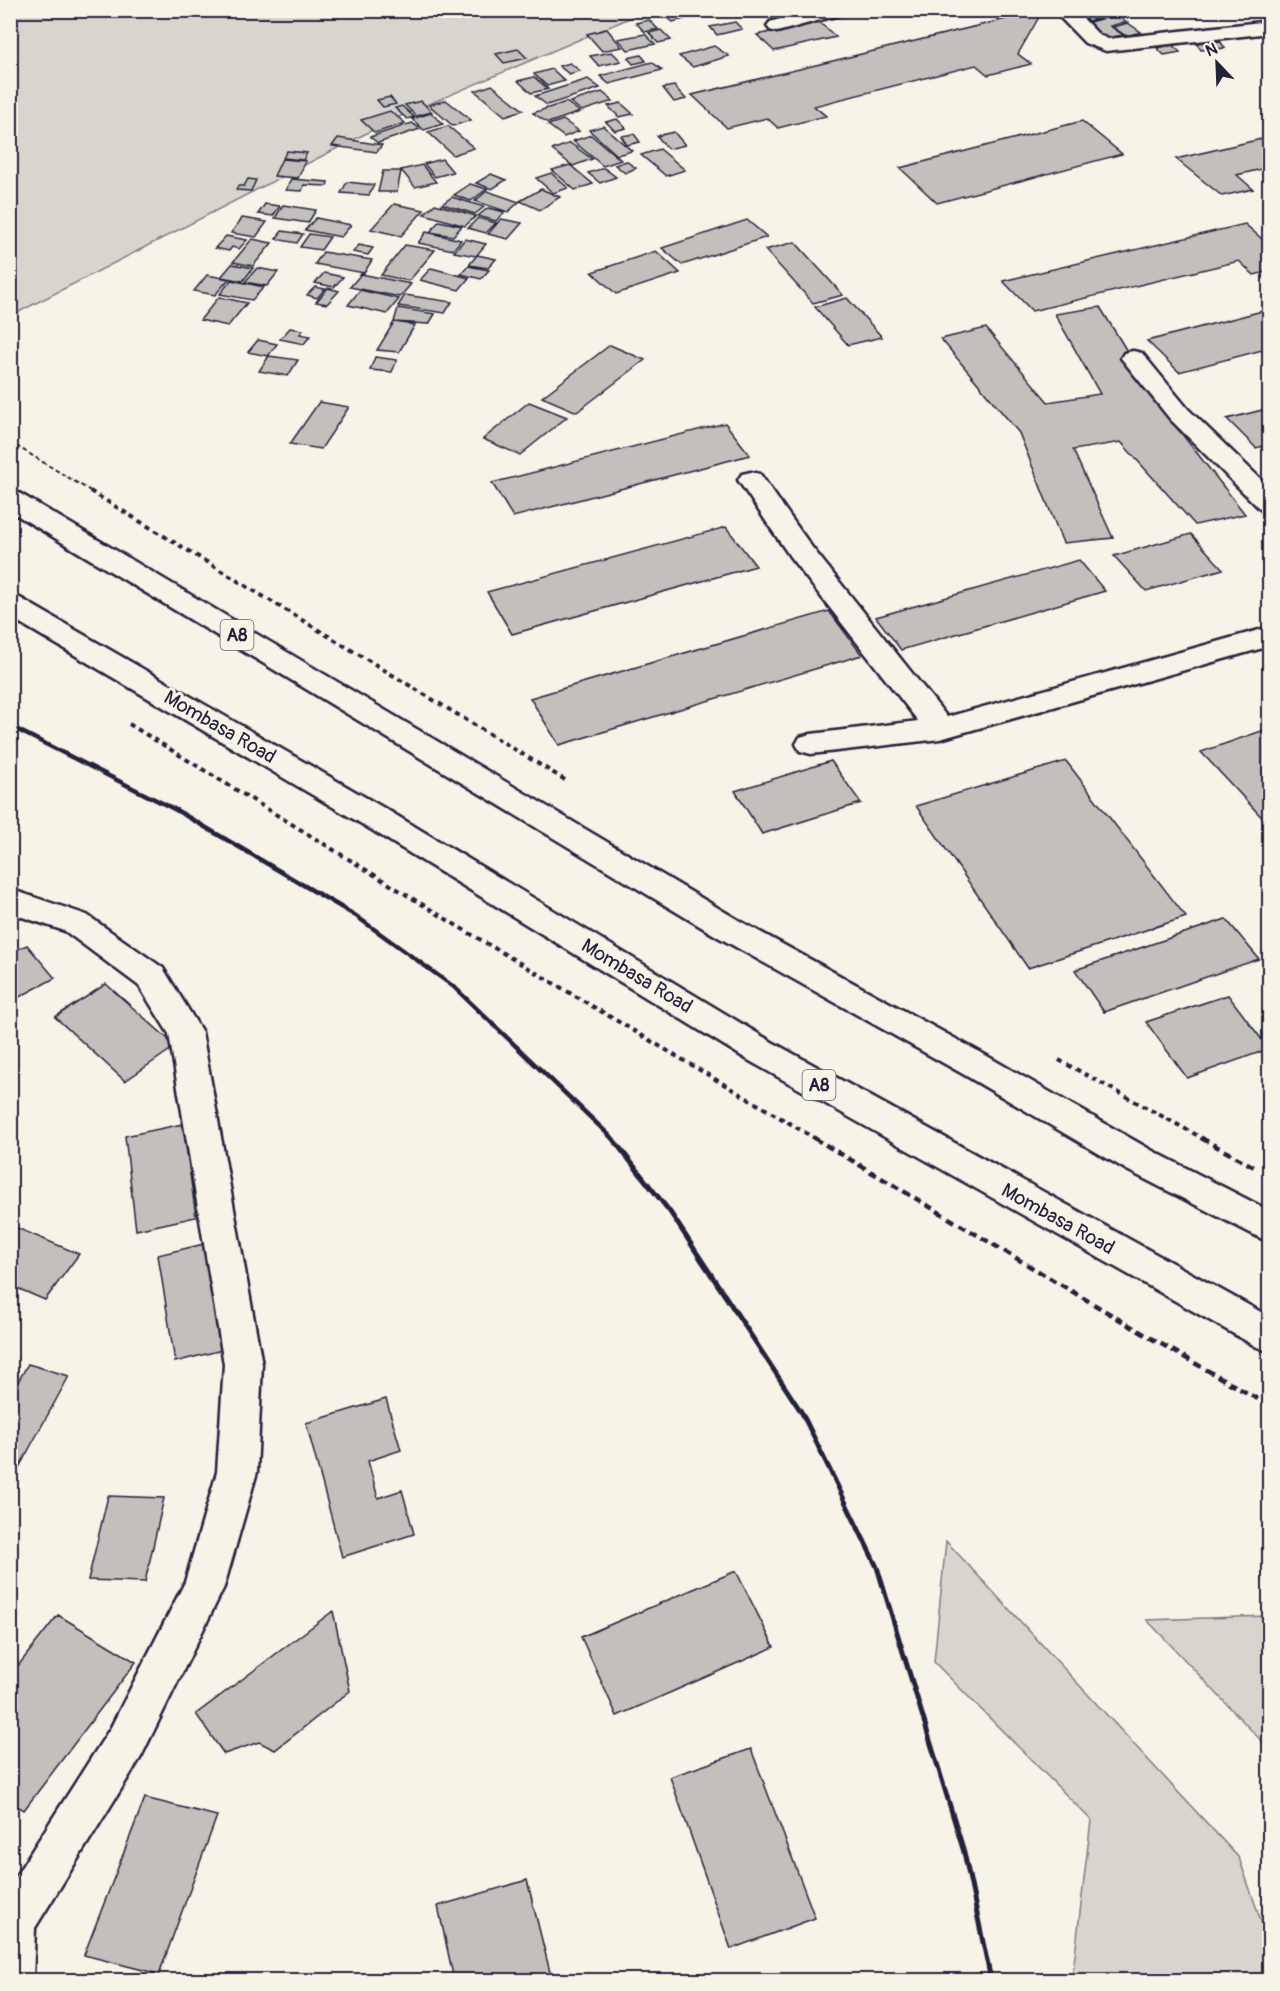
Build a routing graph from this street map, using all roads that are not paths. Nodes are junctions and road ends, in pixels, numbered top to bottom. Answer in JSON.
{"nodes":[{"id":1,"x":835,"y":10,"type":"edge"},
{"id":2,"x":1063,"y":10,"type":"edge"},
{"id":3,"x":777,"y":26,"type":"dead end"},
{"id":4,"x":1269,"y":27,"type":"edge"},
{"id":5,"x":1133,"y":358,"type":"dead end"},
{"id":6,"x":751,"y":480,"type":"dead end"},
{"id":7,"x":10,"y":499,"type":"edge"},
{"id":8,"x":1269,"y":504,"type":"edge"},
{"id":9,"x":10,"y":604,"type":"edge"},
{"id":10,"x":1269,"y":636,"type":"edge"},
{"id":11,"x":940,"y":729,"type":"junction"},
{"id":12,"x":811,"y":744,"type":"dead end"},
{"id":13,"x":10,"y":901,"type":"edge"},
{"id":14,"x":1269,"y":1228,"type":"edge"},
{"id":15,"x":1269,"y":1336,"type":"edge"},
{"id":16,"x":12,"y":1925,"type":"edge"},
{"id":17,"x":10,"y":1980,"type":"edge"}],
"edges":[{"from":1,"to":3,"type":"main road"},
{"from":2,"to":4,"type":"main road"},
{"from":5,"to":8,"type":"main road"},
{"from":6,"to":11,"type":"main road"},
{"from":7,"to":14,"type":"main road","number":"A8"},
{"from":9,"to":15,"type":"main road","name":"Mombasa Road","number":"A8"},
{"from":10,"to":11,"type":"main road"},
{"from":11,"to":12,"type":"main road"},
{"from":13,"to":16,"type":"main road"},
{"from":16,"to":17,"type":"main road"}]}
